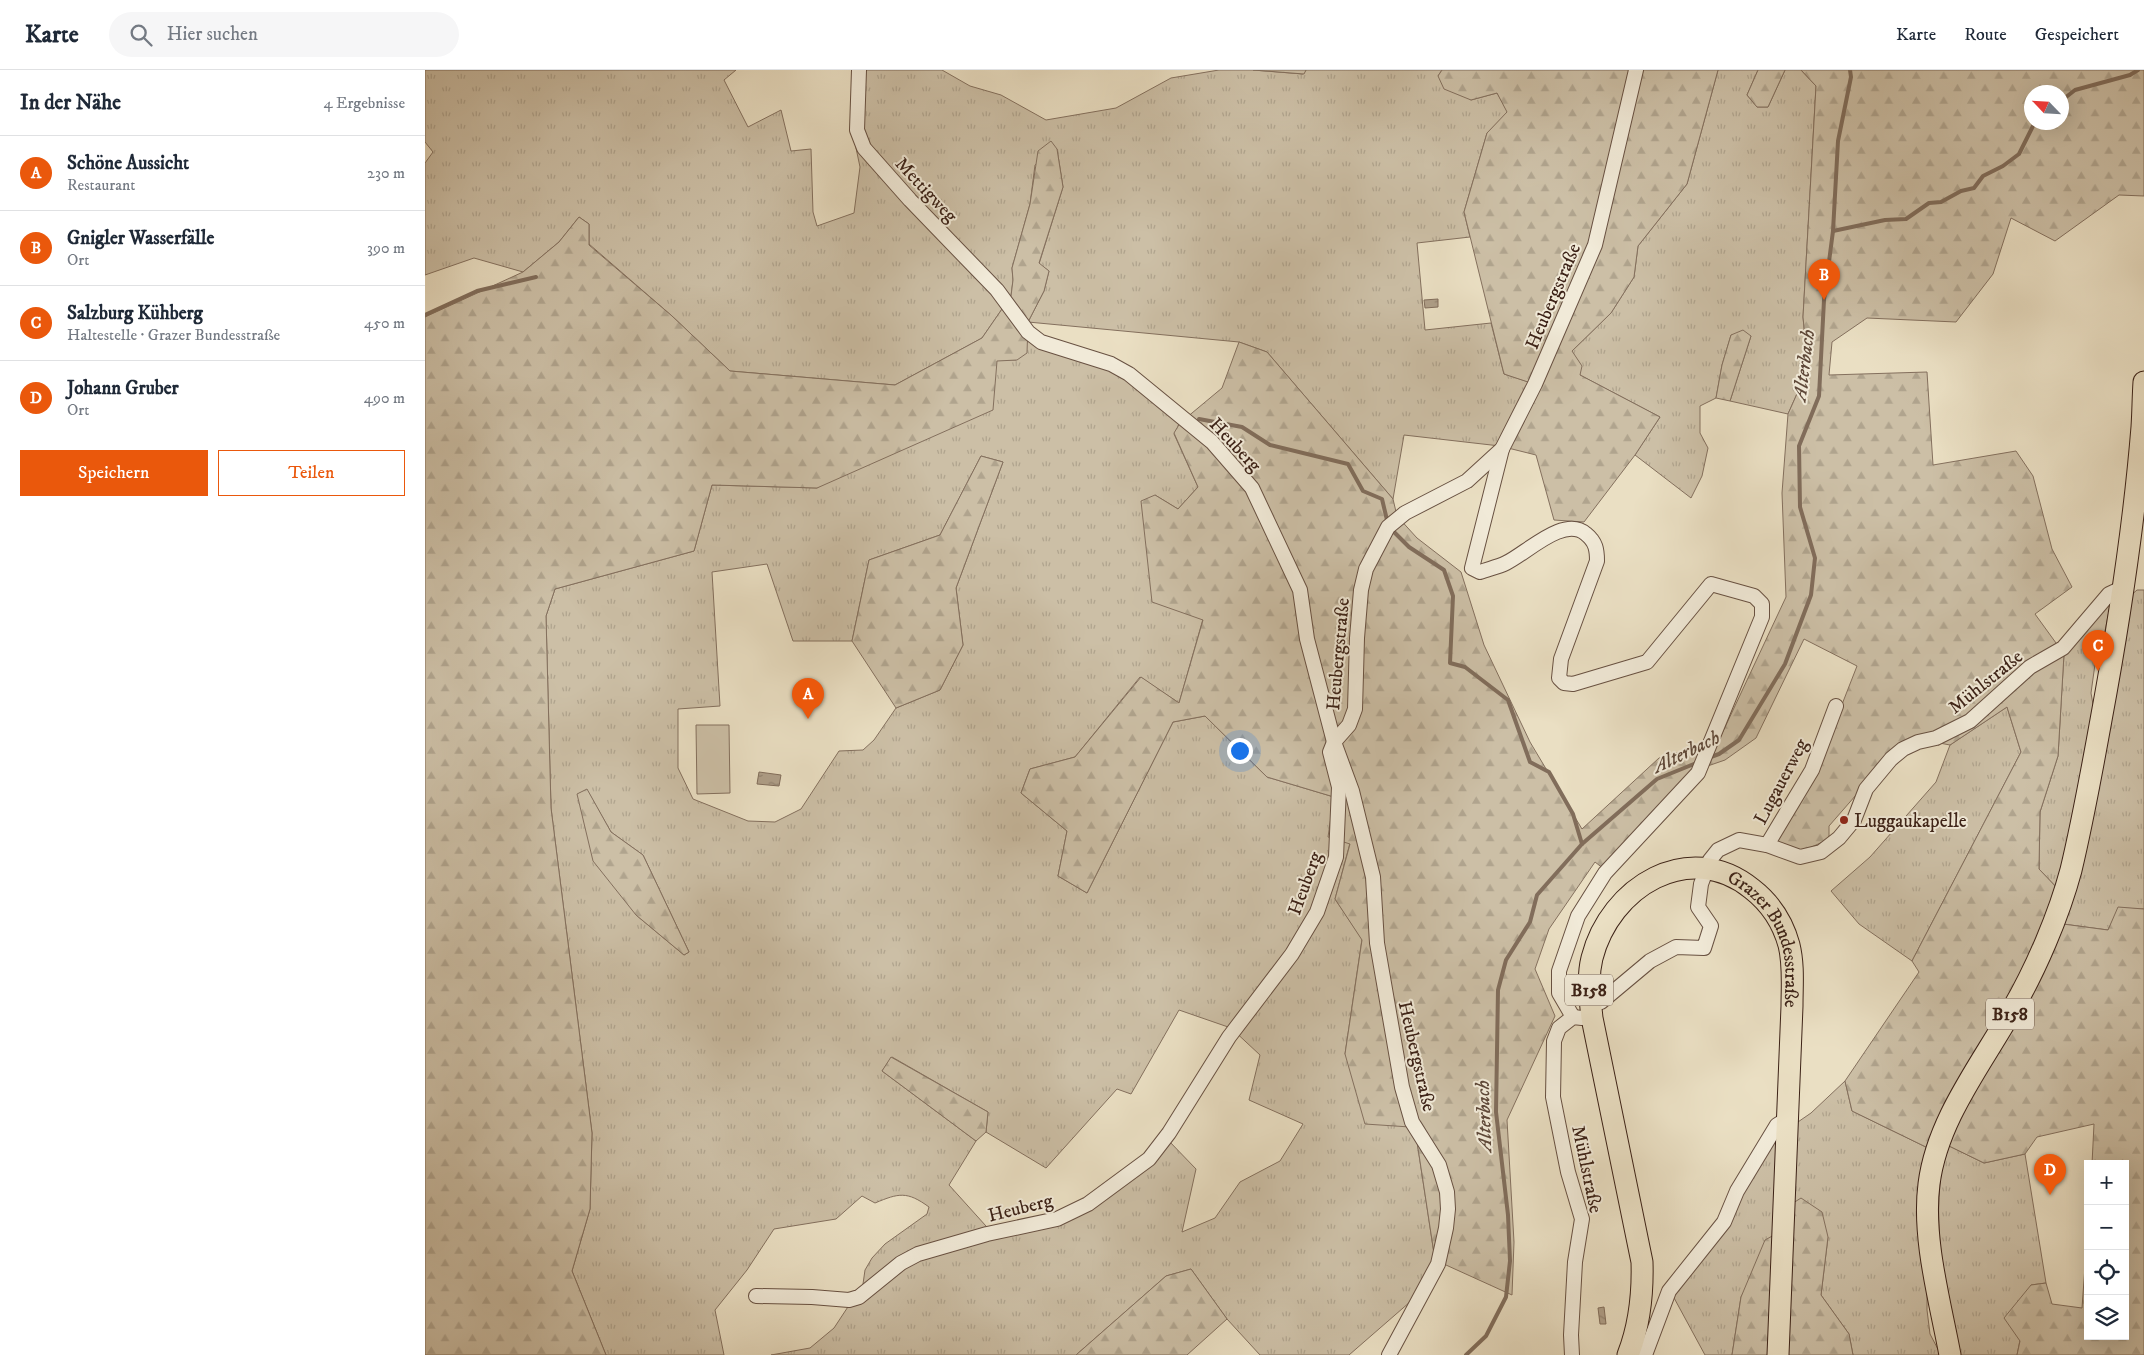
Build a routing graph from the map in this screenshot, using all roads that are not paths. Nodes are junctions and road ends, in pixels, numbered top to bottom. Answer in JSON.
{"nodes":[{"id":1,"x":859,"y":70,"type":"edge"},
{"id":2,"x":1636,"y":70,"type":"edge"},
{"id":3,"x":1016,"y":315,"type":"joint"},
{"id":4,"x":2144,"y":382,"type":"edge"},
{"id":5,"x":1502,"y":449,"type":"junction"},
{"id":6,"x":2125,"y":587,"type":"junction"},
{"id":7,"x":1836,"y":706,"type":"dead end"},
{"id":8,"x":1334,"y":742,"type":"junction"},
{"id":9,"x":1767,"y":845,"type":"junction"},
{"id":10,"x":1706,"y":869,"type":"junction"},
{"id":11,"x":1585,"y":1013,"type":"junction"},
{"id":12,"x":1787,"y":1119,"type":"junction"},
{"id":13,"x":756,"y":1296,"type":"dead end"},
{"id":14,"x":1389,"y":1355,"type":"edge"},
{"id":15,"x":1572,"y":1355,"type":"edge"},
{"id":16,"x":1628,"y":1355,"type":"edge"},
{"id":17,"x":1645,"y":1355,"type":"edge"},
{"id":18,"x":1778,"y":1355,"type":"edge"},
{"id":19,"x":1950,"y":1355,"type":"edge"}],
"edges":[{"from":1,"to":3,"type":"street","name":"Mettigweg"},
{"from":2,"to":5,"type":"street","name":"Heubergstraße"},
{"from":3,"to":8,"type":"street","name":"Heuberg"},
{"from":4,"to":6,"type":"main road","number":"B158"},
{"from":5,"to":8,"type":"street","name":"Heubergstraße"},
{"from":5,"to":11,"type":"street"},
{"from":6,"to":9,"type":"street","name":"Mühlstraße"},
{"from":6,"to":19,"type":"main road","number":"B158"},
{"from":7,"to":9,"type":"street","name":"Lugauerweg"},
{"from":8,"to":13,"type":"street","name":"Heuberg"},
{"from":8,"to":14,"type":"street","name":"Heubergstraße"},
{"from":9,"to":10,"type":"street","name":"Mühlstraße"},
{"from":10,"to":11,"type":"main road","name":"Grazer Bundesstraße","number":"B158"},
{"from":10,"to":11,"type":"street","name":"Mühlstraße"},
{"from":10,"to":12,"type":"main road","name":"Grazer Bundesstraße","number":"B158"},
{"from":11,"to":15,"type":"street","name":"Mühlstraße"},
{"from":11,"to":16,"type":"main road","name":"Grazer Bundesstraße","number":"B158"},
{"from":12,"to":17,"type":"street"},
{"from":12,"to":18,"type":"main road","name":"Grazer Bundesstraße","number":"B158"}]}
